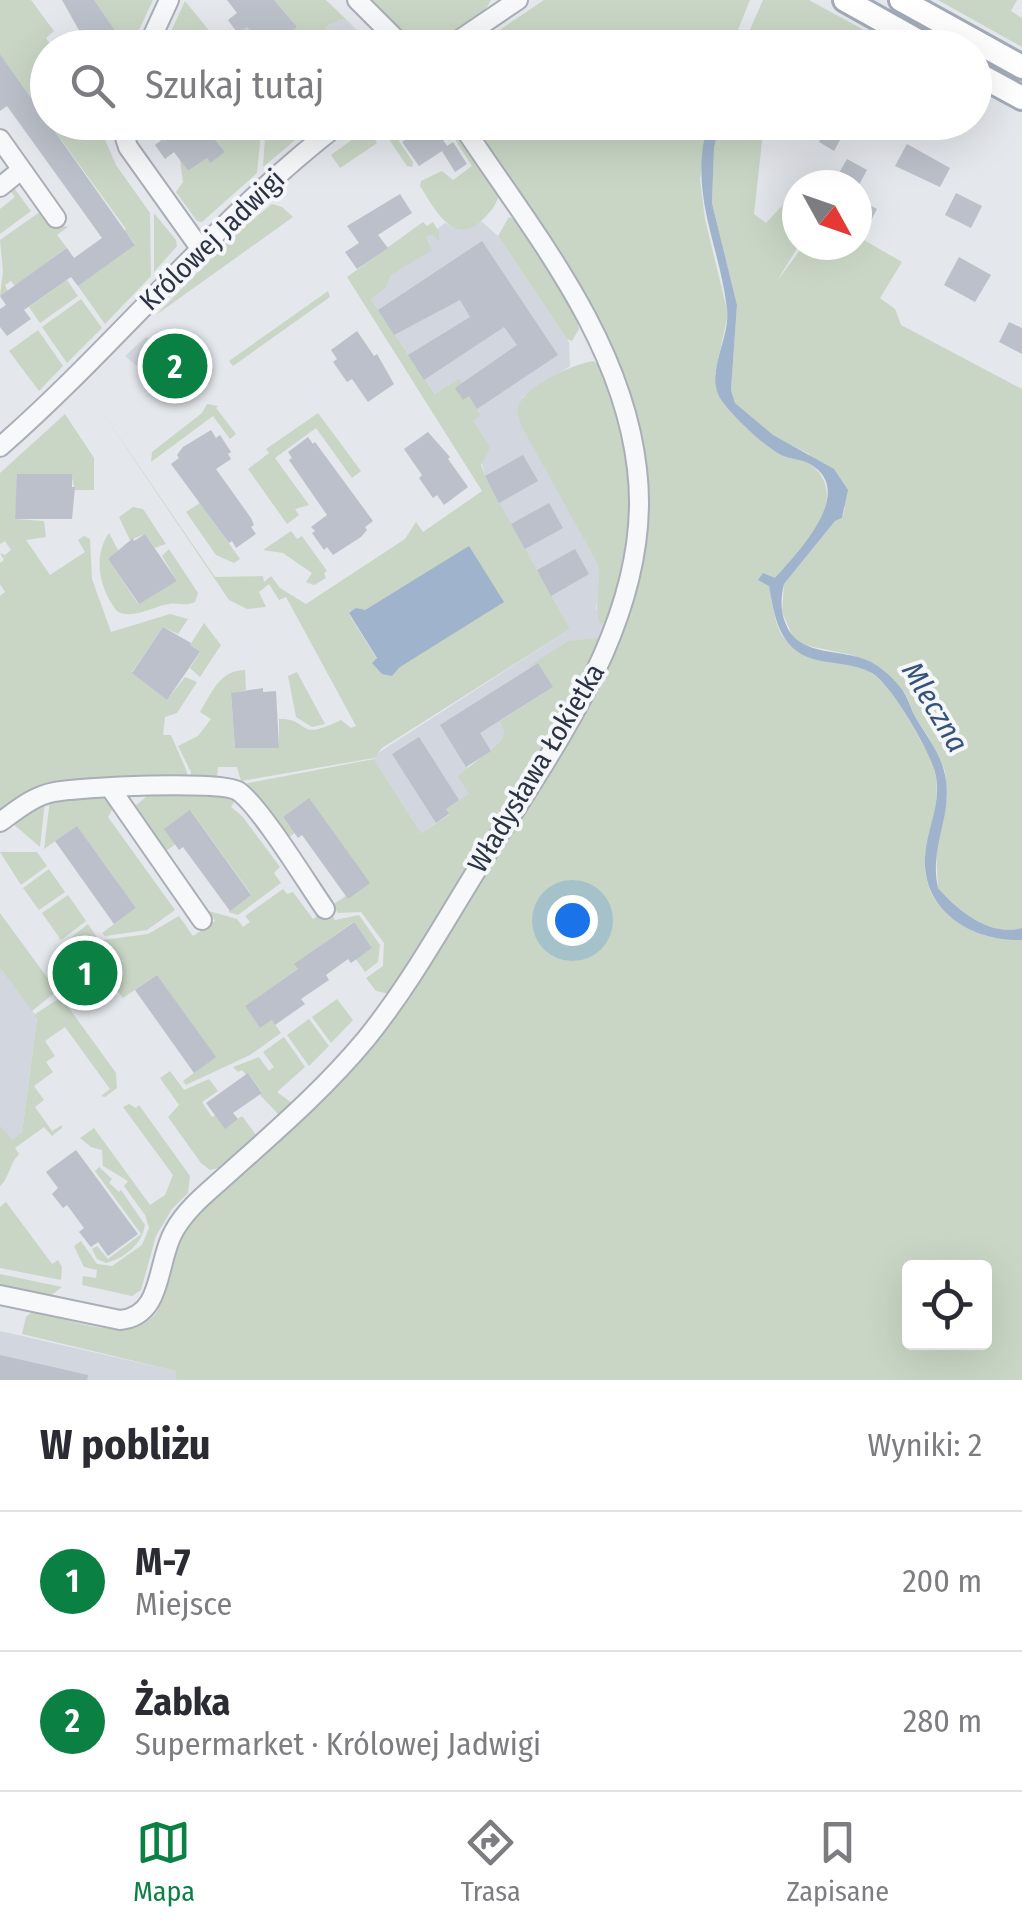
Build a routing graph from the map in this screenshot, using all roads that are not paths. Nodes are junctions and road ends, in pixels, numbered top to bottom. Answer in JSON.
{"nodes":[{"id":1,"x":169,"y":0,"type":"edge"},
{"id":2,"x":357,"y":0,"type":"edge"},
{"id":3,"x":518,"y":0,"type":"edge"},
{"id":4,"x":845,"y":0,"type":"edge"},
{"id":5,"x":901,"y":0,"type":"edge"},
{"id":6,"x":155,"y":30,"type":"edge"},
{"id":7,"x":387,"y":30,"type":"edge"},
{"id":8,"x":474,"y":30,"type":"edge"},
{"id":9,"x":899,"y":30,"type":"edge"},
{"id":10,"x":955,"y":30,"type":"edge"},
{"id":11,"x":992,"y":50,"type":"edge"},
{"id":12,"x":1022,"y":67,"type":"edge"},
{"id":13,"x":992,"y":82,"type":"edge"},
{"id":14,"x":1022,"y":98,"type":"edge"},
{"id":15,"x":0,"y":140,"type":"edge"},
{"id":16,"x":126,"y":140,"type":"edge"},
{"id":17,"x":320,"y":140,"type":"edge"},
{"id":18,"x":472,"y":140,"type":"edge"},
{"id":19,"x":22,"y":170,"type":"junction"},
{"id":20,"x":0,"y":187,"type":"edge"},
{"id":21,"x":56,"y":218,"type":"dead end"},
{"id":22,"x":200,"y":248,"type":"junction"},
{"id":23,"x":0,"y":447,"type":"edge"},
{"id":24,"x":111,"y":789,"type":"junction"},
{"id":25,"x":0,"y":822,"type":"edge"},
{"id":26,"x":325,"y":908,"type":"dead end"},
{"id":27,"x":202,"y":920,"type":"dead end"},
{"id":28,"x":0,"y":1295,"type":"edge"}],
"edges":[{"from":1,"to":6,"type":"street"},
{"from":2,"to":7,"type":"street"},
{"from":3,"to":8,"type":"street"},
{"from":4,"to":9,"type":"main road"},
{"from":5,"to":10,"type":"main road"},
{"from":11,"to":12,"type":"main road"},
{"from":13,"to":14,"type":"main road"},
{"from":15,"to":19,"type":"street"},
{"from":16,"to":22,"type":"street"},
{"from":17,"to":22,"type":"street","name":"Królowej Jadwigi"},
{"from":18,"to":28,"type":"street","name":"Władysława Łokietka"},
{"from":19,"to":20,"type":"street"},
{"from":19,"to":21,"type":"street"},
{"from":22,"to":23,"type":"street","name":"Królowej Jadwigi"},
{"from":24,"to":25,"type":"street"},
{"from":24,"to":26,"type":"street"},
{"from":24,"to":27,"type":"street"}]}
